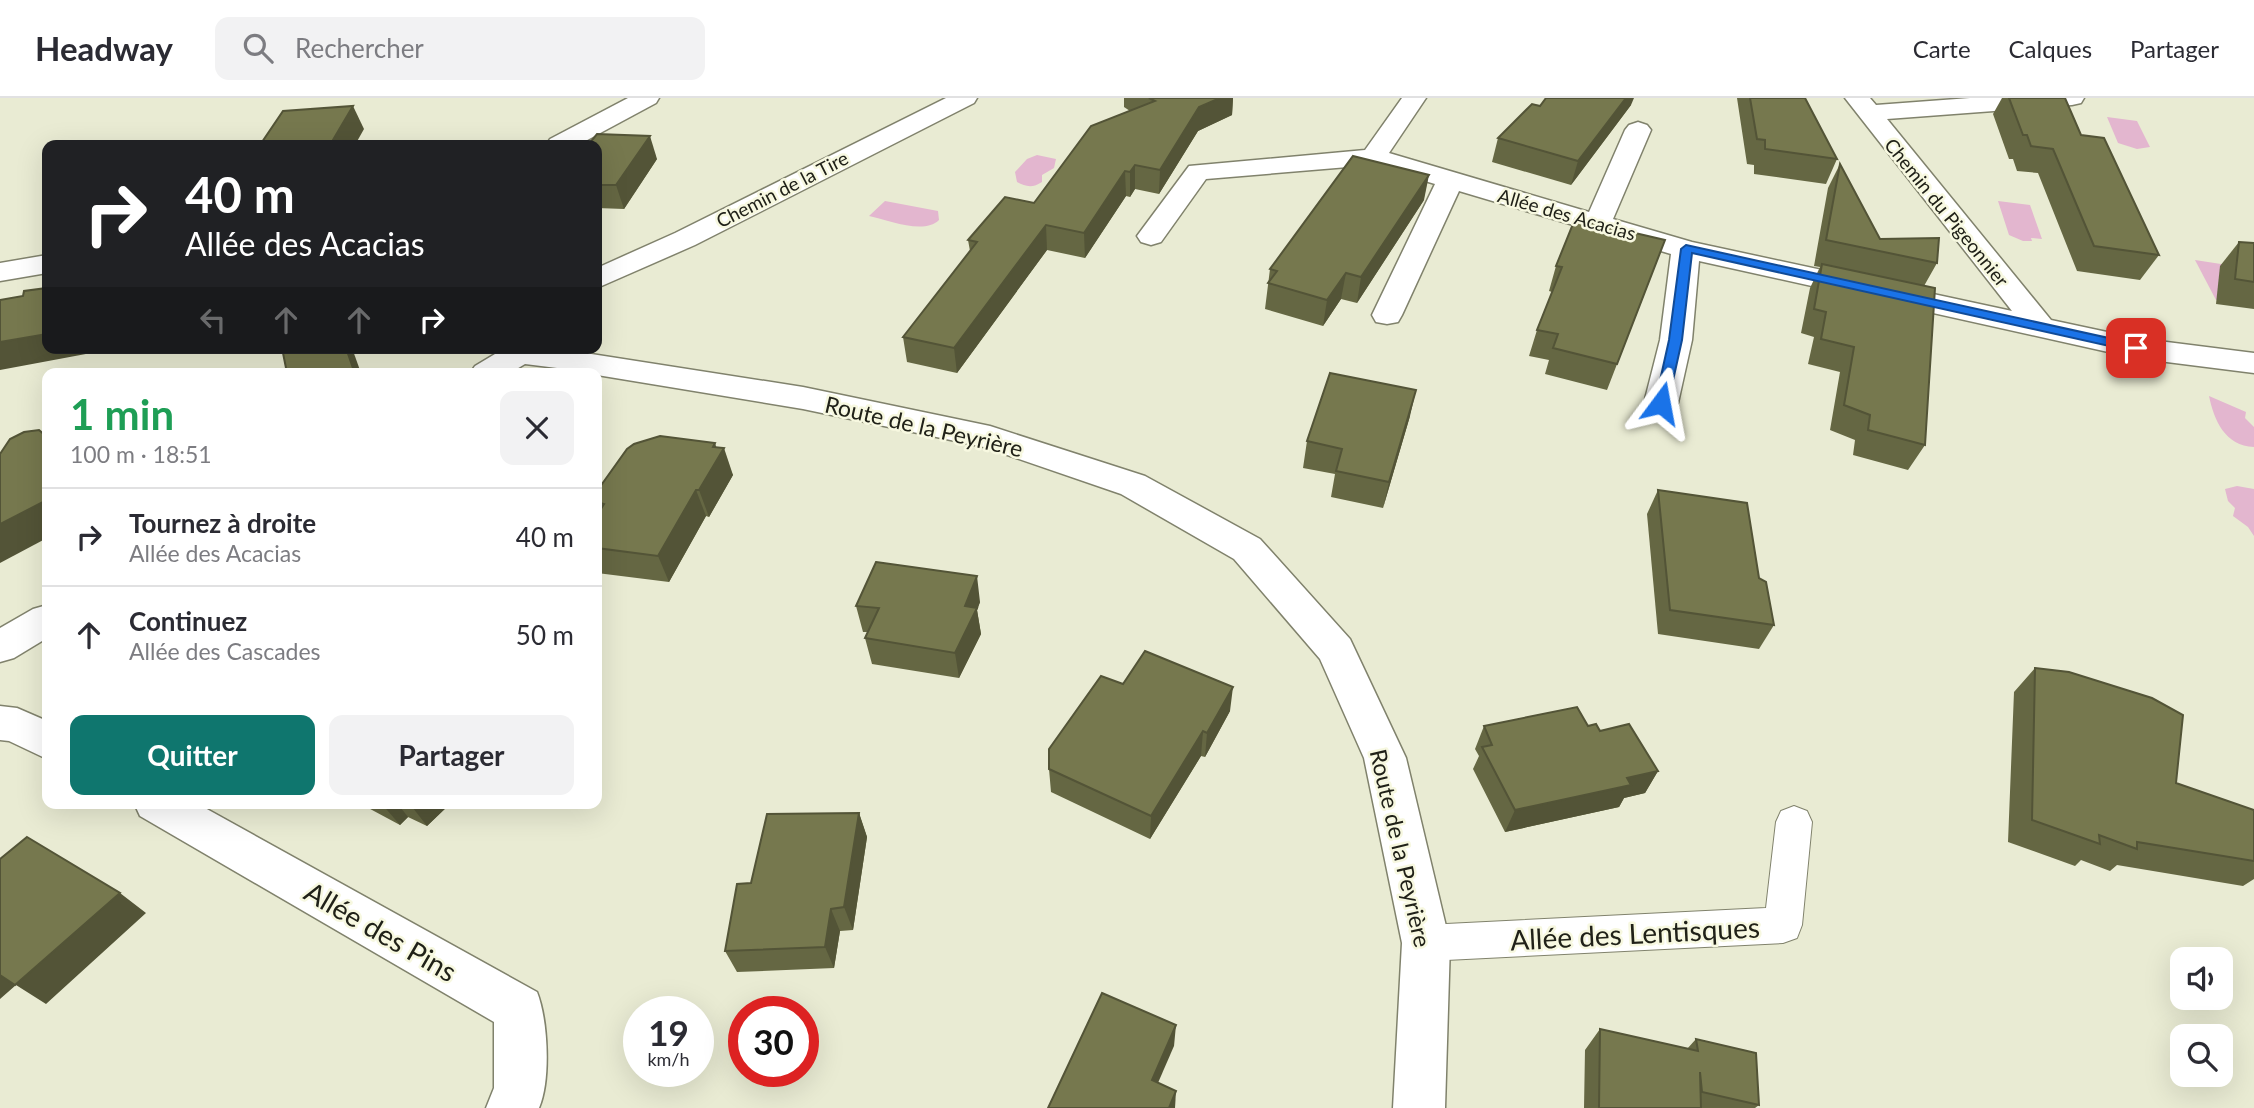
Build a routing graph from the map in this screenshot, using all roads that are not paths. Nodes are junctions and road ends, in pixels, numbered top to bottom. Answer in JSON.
{"nodes":[{"id":1,"x":647,"y":98,"type":"edge"},
{"id":2,"x":965,"y":98,"type":"edge"},
{"id":3,"x":1414,"y":98,"type":"edge"},
{"id":4,"x":2072,"y":98,"type":"edge"},
{"id":5,"x":1862,"y":105,"type":"edge"},
{"id":6,"x":1638,"y":131,"type":"dead end"},
{"id":7,"x":568,"y":140,"type":"edge"},
{"id":8,"x":1373,"y":157,"type":"junction"},
{"id":9,"x":1450,"y":180,"type":"junction"},
{"id":10,"x":1598,"y":222,"type":"junction"},
{"id":11,"x":1151,"y":236,"type":"dead end"},
{"id":12,"x":1686,"y":249,"type":"junction"},
{"id":13,"x":42,"y":265,"type":"edge"},
{"id":14,"x":0,"y":272,"type":"edge"},
{"id":15,"x":602,"y":277,"type":"edge"},
{"id":16,"x":1387,"y":315,"type":"dead end"},
{"id":17,"x":2039,"y":325,"type":"junction"},
{"id":18,"x":516,"y":354,"type":"edge"},
{"id":19,"x":539,"y":354,"type":"edge"},
{"id":20,"x":2254,"y":363,"type":"edge"},
{"id":21,"x":494,"y":368,"type":"edge"},
{"id":22,"x":1661,"y":403,"type":"dead end"},
{"id":23,"x":42,"y":623,"type":"edge"},
{"id":24,"x":0,"y":647,"type":"edge"},
{"id":25,"x":0,"y":723,"type":"edge"},
{"id":26,"x":42,"y":739,"type":"edge"},
{"id":27,"x":167,"y":809,"type":"edge"},
{"id":28,"x":1794,"y":822,"type":"dead end"},
{"id":29,"x":1426,"y":943,"type":"junction"},
{"id":30,"x":512,"y":1108,"type":"edge"},
{"id":31,"x":1419,"y":1108,"type":"edge"}],
"edges":[{"from":1,"to":7,"type":"street"},
{"from":2,"to":15,"type":"street","name":"Chemin de la Tire"},
{"from":3,"to":8,"type":"street"},
{"from":4,"to":5,"type":"street"},
{"from":5,"to":17,"type":"street","name":"Chemin du Pigeonnier"},
{"from":6,"to":10,"type":"street"},
{"from":8,"to":9,"type":"street","name":"Allée des Acacias"},
{"from":8,"to":11,"type":"street"},
{"from":9,"to":10,"type":"street","name":"Allée des Acacias"},
{"from":9,"to":16,"type":"street"},
{"from":10,"to":12,"type":"street","name":"Allée des Acacias"},
{"from":12,"to":17,"type":"street","name":"Allée des Acacias"},
{"from":12,"to":22,"type":"street"},
{"from":13,"to":14,"type":"street"},
{"from":17,"to":20,"type":"street","name":"Allée des Acacias"},
{"from":18,"to":21,"type":"street"},
{"from":19,"to":29,"type":"street","name":"Route de la Peyrière"},
{"from":23,"to":24,"type":"street"},
{"from":25,"to":26,"type":"street"},
{"from":27,"to":30,"type":"street","name":"Allée des Pins"},
{"from":28,"to":29,"type":"lane","name":"Allée des Lentisques"},
{"from":29,"to":31,"type":"street","name":"Route de la Peyrière"}]}
